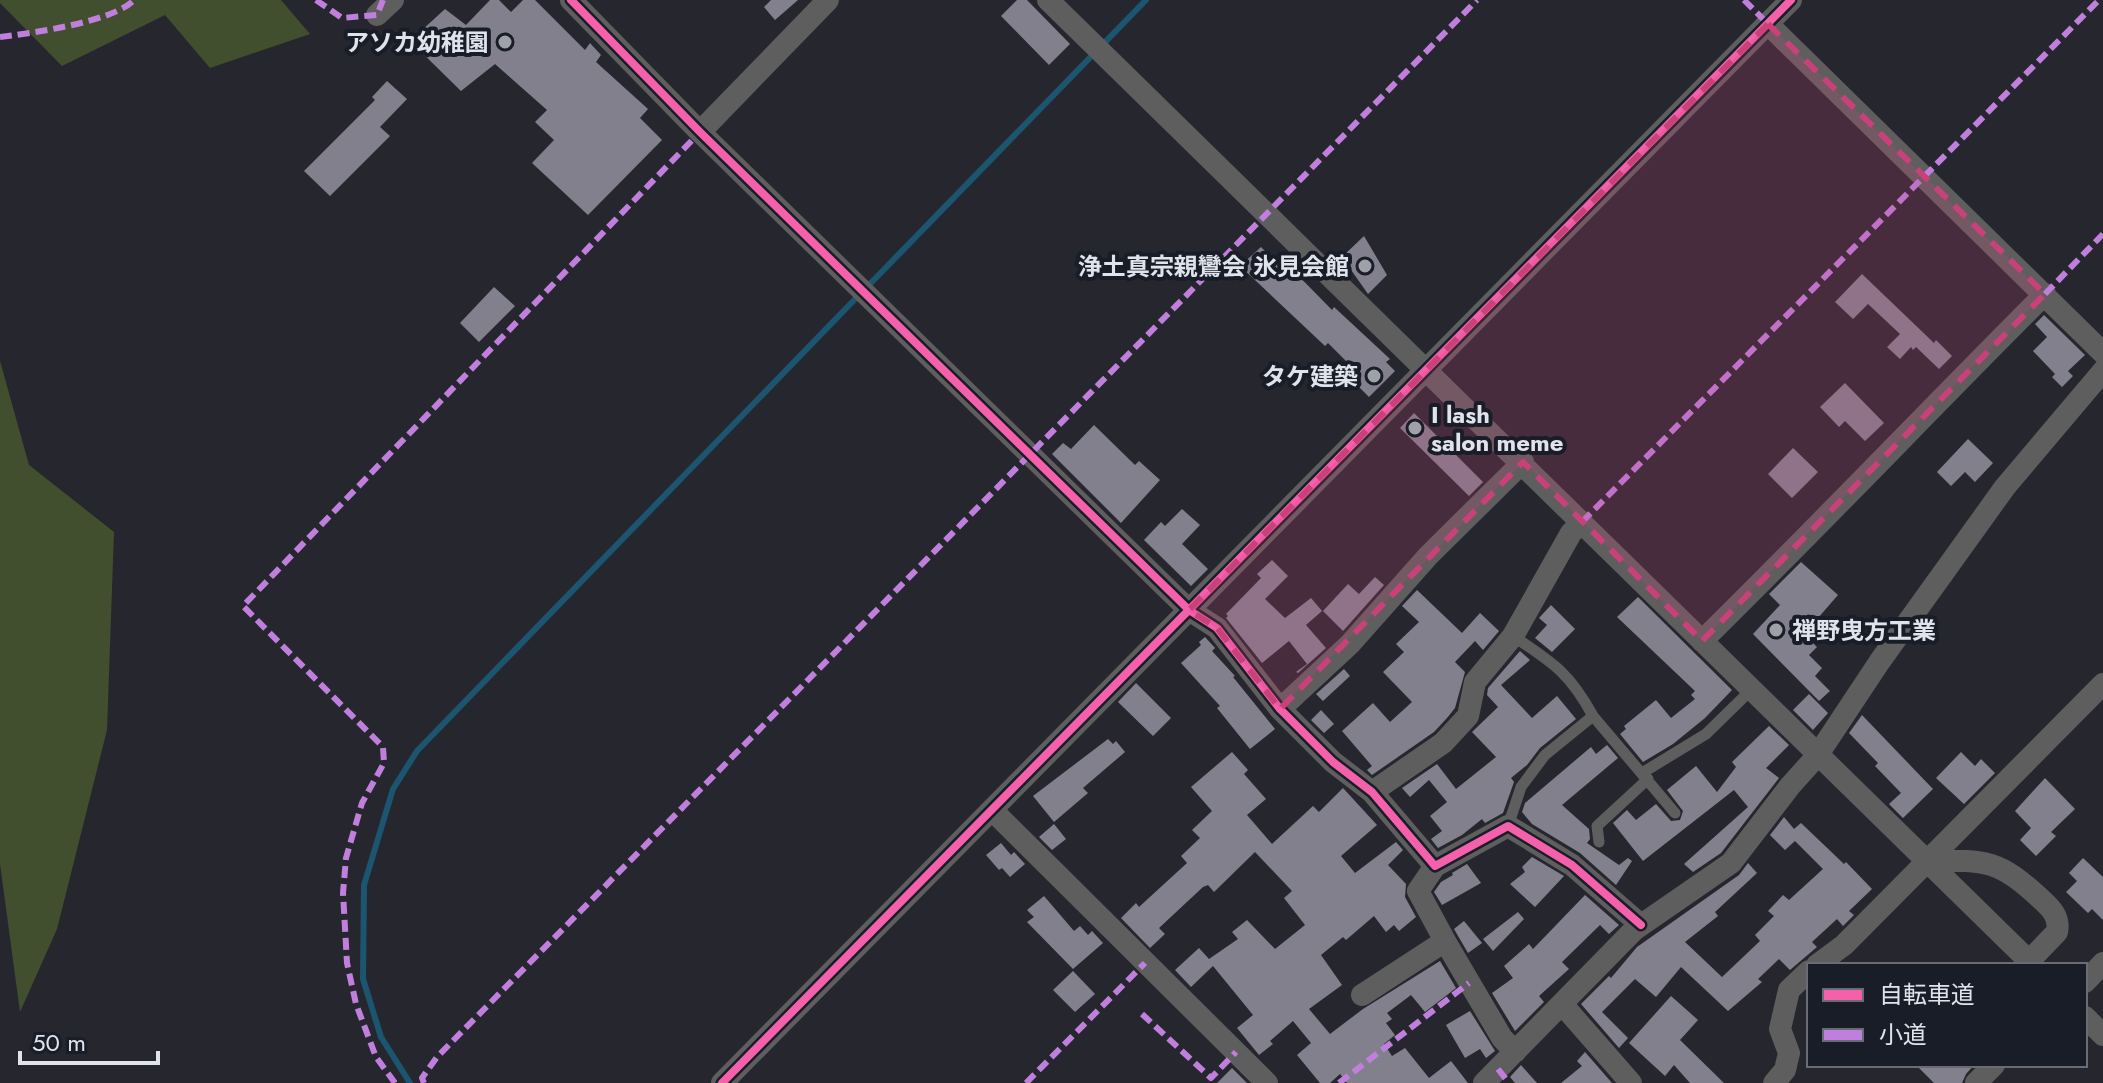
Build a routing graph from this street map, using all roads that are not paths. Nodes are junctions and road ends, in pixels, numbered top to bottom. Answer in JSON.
{"nodes":[{"id":1,"x":571,"y":0,"type":"edge"},
{"id":2,"x":828,"y":0,"type":"edge"},
{"id":3,"x":1048,"y":0,"type":"edge"},
{"id":4,"x":1791,"y":0,"type":"edge"},
{"id":5,"x":1768,"y":24,"type":"junction"},
{"id":6,"x":700,"y":132,"type":"junction"},
{"id":7,"x":2045,"y":294,"type":"junction"},
{"id":8,"x":2103,"y":353,"type":"edge"},
{"id":9,"x":1427,"y":368,"type":"junction"},
{"id":10,"x":2103,"y":371,"type":"edge"},
{"id":11,"x":1523,"y":462,"type":"junction"},
{"id":12,"x":1582,"y":522,"type":"junction"},
{"id":13,"x":1189,"y":610,"type":"junction"},
{"id":14,"x":1513,"y":636,"type":"junction"},
{"id":15,"x":1702,"y":641,"type":"junction"},
{"id":16,"x":2103,"y":684,"type":"edge"},
{"id":17,"x":1751,"y":690,"type":"junction"},
{"id":18,"x":1280,"y":709,"type":"junction"},
{"id":19,"x":1593,"y":716,"type":"junction"},
{"id":20,"x":1817,"y":756,"type":"junction"},
{"id":21,"x":1645,"y":776,"type":"junction"},
{"id":22,"x":1372,"y":792,"type":"junction"},
{"id":23,"x":992,"y":810,"type":"junction"},
{"id":24,"x":1675,"y":813,"type":"dead end"},
{"id":25,"x":1508,"y":826,"type":"junction"},
{"id":26,"x":1599,"y":842,"type":"dead end"},
{"id":27,"x":1928,"y":861,"type":"junction"},
{"id":28,"x":1435,"y":866,"type":"junction"},
{"id":29,"x":1641,"y":925,"type":"junction"},
{"id":30,"x":1445,"y":941,"type":"junction"},
{"id":31,"x":1820,"y":963,"type":"edge"},
{"id":32,"x":2031,"y":963,"type":"edge"},
{"id":33,"x":2103,"y":963,"type":"edge"},
{"id":34,"x":1807,"y":973,"type":"edge"},
{"id":35,"x":2087,"y":980,"type":"edge"},
{"id":36,"x":1362,"y":995,"type":"dead end"},
{"id":37,"x":1562,"y":1004,"type":"junction"},
{"id":38,"x":2087,"y":1019,"type":"edge"},
{"id":39,"x":2103,"y":1035,"type":"edge"},
{"id":40,"x":1515,"y":1052,"type":"junction"},
{"id":41,"x":1992,"y":1067,"type":"edge"},
{"id":42,"x":722,"y":1083,"type":"edge"},
{"id":43,"x":1267,"y":1083,"type":"edge"},
{"id":44,"x":1484,"y":1083,"type":"edge"},
{"id":45,"x":1631,"y":1083,"type":"edge"},
{"id":46,"x":1774,"y":1083,"type":"edge"},
{"id":47,"x":1976,"y":1083,"type":"edge"}],
"edges":[{"from":1,"to":6,"type":"street"},
{"from":2,"to":6,"type":"street"},
{"from":3,"to":9,"type":"street"},
{"from":4,"to":5,"type":"street"},
{"from":5,"to":7,"type":"street"},
{"from":5,"to":9,"type":"street"},
{"from":6,"to":13,"type":"street"},
{"from":7,"to":8,"type":"street"},
{"from":7,"to":15,"type":"street"},
{"from":9,"to":11,"type":"street"},
{"from":9,"to":13,"type":"street"},
{"from":10,"to":20,"type":"street"},
{"from":11,"to":12,"type":"street"},
{"from":11,"to":18,"type":"street"},
{"from":12,"to":14,"type":"street"},
{"from":12,"to":15,"type":"street"},
{"from":13,"to":18,"type":"street"},
{"from":13,"to":23,"type":"street"},
{"from":14,"to":19,"type":"lane"},
{"from":14,"to":22,"type":"street"},
{"from":15,"to":17,"type":"street"},
{"from":16,"to":27,"type":"street"},
{"from":17,"to":20,"type":"street"},
{"from":17,"to":21,"type":"lane"},
{"from":18,"to":22,"type":"street"},
{"from":19,"to":21,"type":"lane"},
{"from":19,"to":25,"type":"lane"},
{"from":20,"to":27,"type":"street"},
{"from":20,"to":29,"type":"street"},
{"from":21,"to":24,"type":"lane"},
{"from":21,"to":26,"type":"lane"},
{"from":22,"to":28,"type":"street"},
{"from":23,"to":42,"type":"street"},
{"from":23,"to":43,"type":"street"},
{"from":25,"to":28,"type":"street"},
{"from":25,"to":29,"type":"street"},
{"from":27,"to":31,"type":"street"},
{"from":27,"to":32,"type":"street"},
{"from":27,"to":32,"type":"street"},
{"from":28,"to":30,"type":"street"},
{"from":29,"to":37,"type":"street"},
{"from":30,"to":36,"type":"street"},
{"from":30,"to":40,"type":"street"},
{"from":33,"to":35,"type":"street"},
{"from":34,"to":46,"type":"street"},
{"from":37,"to":40,"type":"street"},
{"from":37,"to":45,"type":"street"},
{"from":38,"to":39,"type":"street"},
{"from":40,"to":44,"type":"street"},
{"from":41,"to":47,"type":"street"}]}
